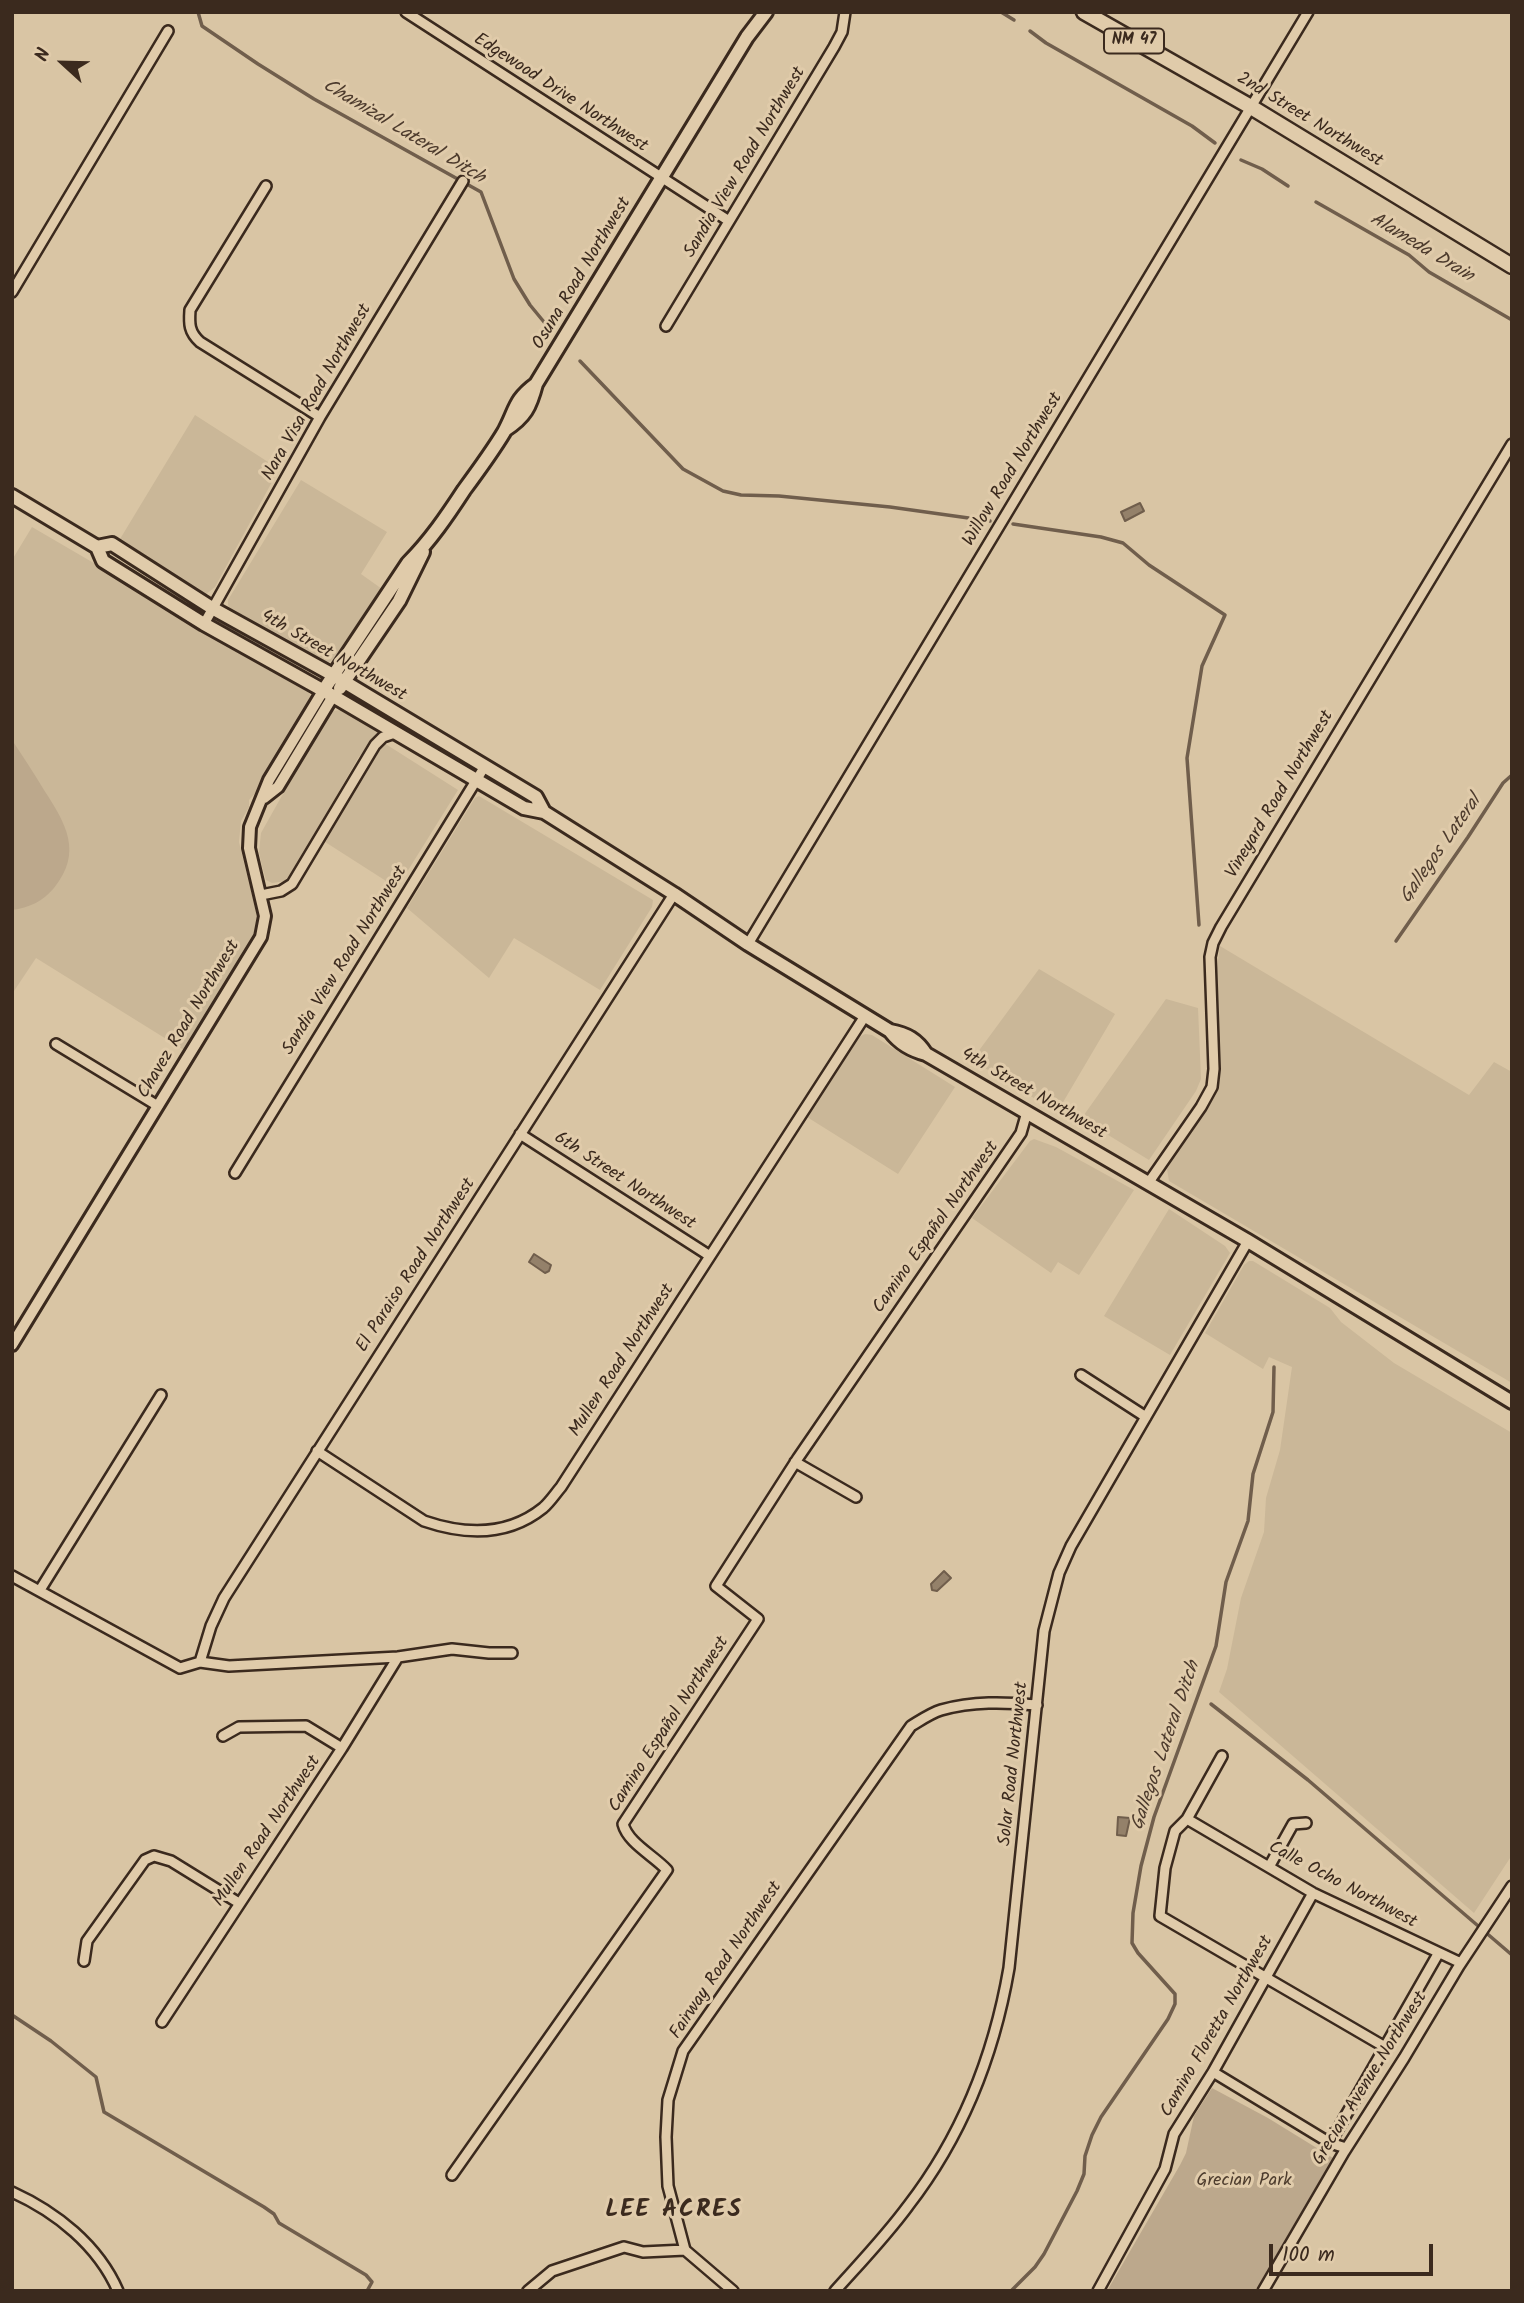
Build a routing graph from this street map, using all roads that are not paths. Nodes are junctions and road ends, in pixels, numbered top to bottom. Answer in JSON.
{"nodes":[{"id":1,"x":406,"y":12,"type":"edge"},
{"id":2,"x":845,"y":12,"type":"edge"},
{"id":3,"x":1084,"y":12,"type":"edge"},
{"id":4,"x":1308,"y":12,"type":"edge"},
{"id":5,"x":765,"y":13,"type":"edge"},
{"id":6,"x":168,"y":32,"type":"dead end"},
{"id":7,"x":1251,"y":107,"type":"junction"},
{"id":8,"x":662,"y":179,"type":"junction"},
{"id":9,"x":463,"y":181,"type":"dead end"},
{"id":10,"x":266,"y":186,"type":"dead end"},
{"id":11,"x":729,"y":221,"type":"junction"},
{"id":12,"x":1512,"y":266,"type":"edge"},
{"id":13,"x":12,"y":292,"type":"edge"},
{"id":14,"x":666,"y":326,"type":"dead end"},
{"id":15,"x":320,"y":417,"type":"junction"},
{"id":16,"x":1512,"y":443,"type":"edge"},
{"id":17,"x":12,"y":496,"type":"edge"},
{"id":18,"x":97,"y":547,"type":"junction"},
{"id":19,"x":212,"y":608,"type":"junction"},
{"id":20,"x":204,"y":624,"type":"junction"},
{"id":21,"x":334,"y":687,"type":"junction"},
{"id":22,"x":396,"y":733,"type":"junction"},
{"id":23,"x":485,"y":766,"type":"junction"},
{"id":24,"x":475,"y":781,"type":"junction"},
{"id":25,"x":544,"y":812,"type":"junction"},
{"id":26,"x":674,"y":894,"type":"junction"},
{"id":27,"x":261,"y":895,"type":"junction"},
{"id":28,"x":748,"y":944,"type":"junction"},
{"id":29,"x":865,"y":1016,"type":"junction"},
{"id":30,"x":56,"y":1044,"type":"dead end"},
{"id":31,"x":158,"y":1106,"type":"junction"},
{"id":32,"x":1027,"y":1112,"type":"junction"},
{"id":33,"x":520,"y":1134,"type":"junction"},
{"id":34,"x":235,"y":1173,"type":"dead end"},
{"id":35,"x":1149,"y":1182,"type":"junction"},
{"id":36,"x":1248,"y":1241,"type":"junction"},
{"id":37,"x":710,"y":1256,"type":"junction"},
{"id":38,"x":12,"y":1345,"type":"edge"},
{"id":39,"x":1081,"y":1375,"type":"dead end"},
{"id":40,"x":161,"y":1395,"type":"dead end"},
{"id":41,"x":1512,"y":1402,"type":"edge"},
{"id":42,"x":1146,"y":1417,"type":"junction"},
{"id":43,"x":317,"y":1451,"type":"junction"},
{"id":44,"x":795,"y":1462,"type":"junction"},
{"id":45,"x":856,"y":1497,"type":"dead end"},
{"id":46,"x":12,"y":1576,"type":"edge"},
{"id":47,"x":40,"y":1590,"type":"junction"},
{"id":48,"x":512,"y":1653,"type":"dead end"},
{"id":49,"x":398,"y":1657,"type":"junction"},
{"id":50,"x":200,"y":1662,"type":"junction"},
{"id":51,"x":1037,"y":1705,"type":"junction"},
{"id":52,"x":223,"y":1736,"type":"dead end"},
{"id":53,"x":342,"y":1748,"type":"junction"},
{"id":54,"x":1222,"y":1756,"type":"dead end"},
{"id":55,"x":1187,"y":1819,"type":"junction"},
{"id":56,"x":1306,"y":1823,"type":"dead end"},
{"id":57,"x":1269,"y":1867,"type":"junction"},
{"id":58,"x":1512,"y":1886,"type":"edge"},
{"id":59,"x":1313,"y":1893,"type":"junction"},
{"id":60,"x":239,"y":1903,"type":"junction"},
{"id":61,"x":1438,"y":1954,"type":"junction"},
{"id":62,"x":84,"y":1961,"type":"dead end"},
{"id":63,"x":1461,"y":1963,"type":"junction"},
{"id":64,"x":1267,"y":1979,"type":"junction"},
{"id":65,"x":162,"y":2022,"type":"dead end"},
{"id":66,"x":1385,"y":2047,"type":"junction"},
{"id":67,"x":1213,"y":2072,"type":"junction"},
{"id":68,"x":1331,"y":2143,"type":"junction"},
{"id":69,"x":1346,"y":2148,"type":"junction"},
{"id":70,"x":452,"y":2175,"type":"dead end"},
{"id":71,"x":12,"y":2192,"type":"edge"},
{"id":72,"x":685,"y":2250,"type":"junction"},
{"id":73,"x":118,"y":2291,"type":"edge"},
{"id":74,"x":528,"y":2291,"type":"edge"},
{"id":75,"x":733,"y":2291,"type":"edge"},
{"id":76,"x":835,"y":2291,"type":"edge"},
{"id":77,"x":1098,"y":2291,"type":"edge"},
{"id":78,"x":1263,"y":2291,"type":"edge"}],
"edges":[{"from":1,"to":8,"type":"street","name":"Edgewood Drive Northwest"},
{"from":2,"to":11,"type":"street","name":"Sandia View Road Northwest"},
{"from":3,"to":7,"type":"main road","name":"2nd Street Northwest","number":"NM 47"},
{"from":4,"to":7,"type":"street","name":"Willow Road Northwest"},
{"from":5,"to":8,"type":"main road","name":"Osuna Road Northwest"},
{"from":6,"to":13,"type":"street"},
{"from":7,"to":12,"type":"main road","name":"2nd Street Northwest","number":"NM 47"},
{"from":7,"to":28,"type":"street","name":"Willow Road Northwest"},
{"from":8,"to":11,"type":"street","name":"Edgewood Drive Northwest"},
{"from":8,"to":21,"type":"main road","name":"Osuna Road Northwest"},
{"from":9,"to":15,"type":"street","name":"Nara Visa Road Northwest"},
{"from":10,"to":15,"type":"street"},
{"from":11,"to":14,"type":"street","name":"Sandia View Road Northwest"},
{"from":15,"to":19,"type":"street","name":"Nara Visa Road Northwest"},
{"from":16,"to":35,"type":"street","name":"Vineyard Road Northwest"},
{"from":17,"to":18,"type":"main road","name":"4th Street Northwest"},
{"from":18,"to":19,"type":"main road","name":"4th Street Northwest"},
{"from":18,"to":20,"type":"main road","name":"4th Street Northwest"},
{"from":19,"to":20,"type":"street","name":"Nara Visa Road Northwest"},
{"from":19,"to":21,"type":"main road","name":"4th Street Northwest"},
{"from":20,"to":21,"type":"main road","name":"4th Street Northwest"},
{"from":21,"to":22,"type":"main road","name":"4th Street Northwest"},
{"from":21,"to":23,"type":"main road","name":"4th Street Northwest"},
{"from":21,"to":27,"type":"street"},
{"from":22,"to":24,"type":"main road","name":"4th Street Northwest"},
{"from":22,"to":27,"type":"street"},
{"from":23,"to":24,"type":"street","name":"Sandia View Road Northwest"},
{"from":23,"to":25,"type":"main road","name":"4th Street Northwest"},
{"from":24,"to":25,"type":"main road","name":"4th Street Northwest"},
{"from":24,"to":34,"type":"street","name":"Sandia View Road Northwest"},
{"from":25,"to":26,"type":"main road","name":"4th Street Northwest"},
{"from":26,"to":28,"type":"main road","name":"4th Street Northwest"},
{"from":26,"to":33,"type":"street","name":"El Paraiso Road Northwest"},
{"from":27,"to":31,"type":"street","name":"Chavez Road Northwest"},
{"from":28,"to":29,"type":"main road","name":"4th Street Northwest"},
{"from":29,"to":32,"type":"main road","name":"4th Street Northwest"},
{"from":29,"to":37,"type":"street","name":"Mullen Road Northwest"},
{"from":30,"to":31,"type":"street"},
{"from":31,"to":38,"type":"street","name":"Chavez Road Northwest"},
{"from":32,"to":35,"type":"main road","name":"4th Street Northwest"},
{"from":32,"to":44,"type":"street","name":"Camino Español Northwest"},
{"from":33,"to":37,"type":"street","name":"6th Street Northwest"},
{"from":33,"to":43,"type":"street","name":"El Paraiso Road Northwest"},
{"from":35,"to":36,"type":"main road","name":"4th Street Northwest"},
{"from":36,"to":41,"type":"main road","name":"4th Street Northwest"},
{"from":36,"to":42,"type":"street","name":"Solar Road Northwest"},
{"from":37,"to":43,"type":"street","name":"Mullen Road Northwest"},
{"from":39,"to":42,"type":"street"},
{"from":40,"to":47,"type":"street"},
{"from":42,"to":51,"type":"street","name":"Solar Road Northwest"},
{"from":43,"to":50,"type":"street","name":"El Paraiso Road Northwest"},
{"from":44,"to":45,"type":"street"},
{"from":44,"to":70,"type":"street","name":"Camino Español Northwest"},
{"from":46,"to":47,"type":"street"},
{"from":47,"to":50,"type":"street"},
{"from":48,"to":49,"type":"street"},
{"from":49,"to":50,"type":"street"},
{"from":49,"to":53,"type":"street","name":"Mullen Road Northwest"},
{"from":51,"to":72,"type":"street","name":"Fairway Road Northwest"},
{"from":51,"to":76,"type":"street","name":"Solar Road Northwest"},
{"from":52,"to":53,"type":"street"},
{"from":53,"to":60,"type":"street","name":"Mullen Road Northwest"},
{"from":54,"to":55,"type":"street"},
{"from":55,"to":57,"type":"street","name":"Calle Ocho Northwest"},
{"from":55,"to":64,"type":"street"},
{"from":56,"to":57,"type":"street"},
{"from":57,"to":59,"type":"street","name":"Calle Ocho Northwest"},
{"from":58,"to":63,"type":"street","name":"Grecian Avenue Northwest"},
{"from":59,"to":61,"type":"street","name":"Calle Ocho Northwest"},
{"from":59,"to":64,"type":"street","name":"Camino Floretta Northwest"},
{"from":60,"to":62,"type":"street"},
{"from":60,"to":65,"type":"street","name":"Mullen Road Northwest"},
{"from":61,"to":63,"type":"street","name":"Calle Ocho Northwest"},
{"from":61,"to":66,"type":"street"},
{"from":63,"to":69,"type":"street","name":"Grecian Avenue Northwest"},
{"from":64,"to":66,"type":"street"},
{"from":64,"to":67,"type":"street","name":"Camino Floretta Northwest"},
{"from":66,"to":68,"type":"street"},
{"from":67,"to":68,"type":"street"},
{"from":67,"to":77,"type":"street","name":"Camino Floretta Northwest"},
{"from":68,"to":69,"type":"street"},
{"from":69,"to":78,"type":"street","name":"Grecian Avenue Northwest"},
{"from":71,"to":73,"type":"street"},
{"from":72,"to":74,"type":"street"},
{"from":72,"to":75,"type":"street"}]}
